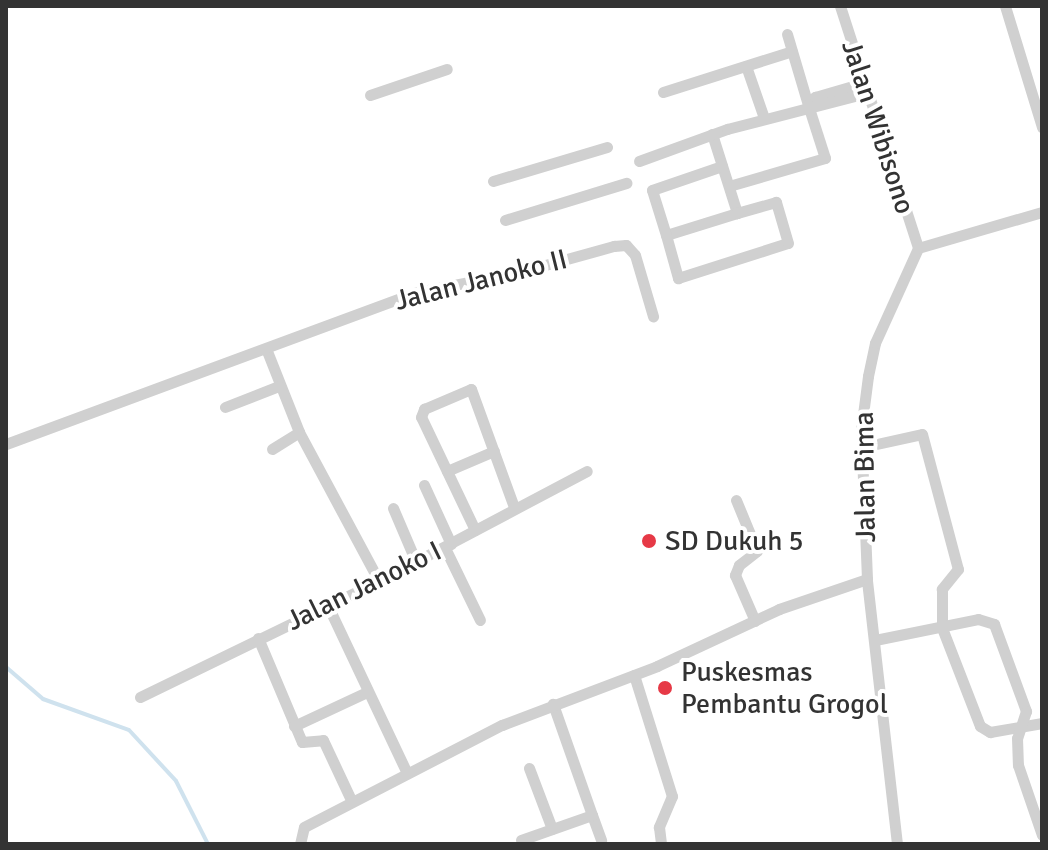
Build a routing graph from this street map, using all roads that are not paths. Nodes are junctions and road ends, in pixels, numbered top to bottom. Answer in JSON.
{"nodes":[{"id":1,"x":840,"y":6,"type":"edge"},
{"id":2,"x":1005,"y":6,"type":"edge"},
{"id":3,"x":787,"y":34,"type":"dead end"},
{"id":4,"x":792,"y":51,"type":"junction"},
{"id":5,"x":746,"y":66,"type":"junction"},
{"id":6,"x":447,"y":69,"type":"dead end"},
{"id":7,"x":865,"y":88,"type":"junction"},
{"id":8,"x":663,"y":92,"type":"dead end"},
{"id":9,"x":370,"y":95,"type":"dead end"},
{"id":10,"x":808,"y":105,"type":"junction"},
{"id":11,"x":764,"y":118,"type":"junction"},
{"id":12,"x":1042,"y":127,"type":"edge"},
{"id":13,"x":712,"y":134,"type":"junction"},
{"id":14,"x":607,"y":147,"type":"dead end"},
{"id":15,"x":639,"y":161,"type":"dead end"},
{"id":16,"x":722,"y":166,"type":"junction"},
{"id":17,"x":493,"y":181,"type":"dead end"},
{"id":18,"x":626,"y":183,"type":"dead end"},
{"id":19,"x":729,"y":186,"type":"junction"},
{"id":20,"x":1042,"y":212,"type":"edge"},
{"id":21,"x":737,"y":213,"type":"junction"},
{"id":22,"x":505,"y":220,"type":"dead end"},
{"id":23,"x":666,"y":235,"type":"junction"},
{"id":24,"x":918,"y":248,"type":"junction"},
{"id":25,"x":653,"y":316,"type":"dead end"},
{"id":26,"x":267,"y":351,"type":"junction"},
{"id":27,"x":279,"y":386,"type":"junction"},
{"id":28,"x":225,"y":407,"type":"dead end"},
{"id":29,"x":299,"y":432,"type":"junction"},
{"id":30,"x":6,"y":444,"type":"edge"},
{"id":31,"x":863,"y":447,"type":"junction"},
{"id":32,"x":272,"y":449,"type":"dead end"},
{"id":33,"x":494,"y":451,"type":"junction"},
{"id":34,"x":447,"y":471,"type":"junction"},
{"id":35,"x":587,"y":471,"type":"dead end"},
{"id":36,"x":424,"y":485,"type":"dead end"},
{"id":37,"x":736,"y":500,"type":"dead end"},
{"id":38,"x":514,"y":507,"type":"junction"},
{"id":39,"x":393,"y":508,"type":"dead end"},
{"id":40,"x":475,"y":530,"type":"junction"},
{"id":41,"x":448,"y":546,"type":"junction"},
{"id":42,"x":416,"y":562,"type":"junction"},
{"id":43,"x":867,"y":579,"type":"junction"},
{"id":44,"x":379,"y":581,"type":"junction"},
{"id":45,"x":328,"y":606,"type":"junction"},
{"id":46,"x":480,"y":620,"type":"dead end"},
{"id":47,"x":755,"y":621,"type":"junction"},
{"id":48,"x":942,"y":628,"type":"junction"},
{"id":49,"x":258,"y":638,"type":"junction"},
{"id":50,"x":875,"y":640,"type":"junction"},
{"id":51,"x":634,"y":675,"type":"junction"},
{"id":52,"x":367,"y":692,"type":"junction"},
{"id":53,"x":140,"y":697,"type":"dead end"},
{"id":54,"x":553,"y":704,"type":"junction"},
{"id":55,"x":1042,"y":723,"type":"edge"},
{"id":56,"x":1021,"y":725,"type":"junction"},
{"id":57,"x":294,"y":726,"type":"junction"},
{"id":58,"x":529,"y":768,"type":"dead end"},
{"id":59,"x":407,"y":773,"type":"junction"},
{"id":60,"x":352,"y":802,"type":"junction"},
{"id":61,"x":592,"y":815,"type":"junction"},
{"id":62,"x":552,"y":829,"type":"junction"},
{"id":63,"x":1042,"y":835,"type":"edge"},
{"id":64,"x":521,"y":840,"type":"dead end"},
{"id":65,"x":601,"y":840,"type":"dead end"},
{"id":66,"x":300,"y":844,"type":"edge"},
{"id":67,"x":661,"y":844,"type":"edge"},
{"id":68,"x":897,"y":844,"type":"edge"}],
"edges":[{"from":1,"to":7,"type":"street","name":"Jalan Wibisono"},
{"from":2,"to":12,"type":"street"},
{"from":3,"to":4,"type":"street"},
{"from":4,"to":5,"type":"street"},
{"from":4,"to":10,"type":"street"},
{"from":5,"to":8,"type":"street"},
{"from":5,"to":11,"type":"street"},
{"from":6,"to":9,"type":"street"},
{"from":7,"to":10,"type":"street"},
{"from":7,"to":24,"type":"street","name":"Jalan Wibisono"},
{"from":10,"to":11,"type":"street"},
{"from":10,"to":19,"type":"street"},
{"from":11,"to":13,"type":"street"},
{"from":13,"to":15,"type":"street"},
{"from":13,"to":16,"type":"street"},
{"from":14,"to":17,"type":"street"},
{"from":16,"to":19,"type":"street"},
{"from":16,"to":23,"type":"street"},
{"from":18,"to":22,"type":"street"},
{"from":19,"to":21,"type":"street"},
{"from":20,"to":24,"type":"street"},
{"from":21,"to":23,"type":"street"},
{"from":21,"to":23,"type":"street"},
{"from":24,"to":31,"type":"street","name":"Jalan Bima"},
{"from":25,"to":26,"type":"street","name":"Jalan Janoko II"},
{"from":26,"to":27,"type":"street"},
{"from":26,"to":30,"type":"street","name":"Jalan Janoko II"},
{"from":27,"to":28,"type":"street"},
{"from":27,"to":29,"type":"street"},
{"from":29,"to":32,"type":"street"},
{"from":29,"to":44,"type":"street"},
{"from":31,"to":43,"type":"street","name":"Jalan Bima"},
{"from":31,"to":48,"type":"street"},
{"from":33,"to":34,"type":"street"},
{"from":33,"to":34,"type":"street"},
{"from":33,"to":38,"type":"street"},
{"from":34,"to":40,"type":"street"},
{"from":35,"to":38,"type":"street","name":"Jalan Janoko I"},
{"from":36,"to":41,"type":"street"},
{"from":37,"to":47,"type":"street"},
{"from":38,"to":40,"type":"street","name":"Jalan Janoko I"},
{"from":39,"to":42,"type":"street"},
{"from":40,"to":41,"type":"street","name":"Jalan Janoko I"},
{"from":41,"to":42,"type":"street","name":"Jalan Janoko I"},
{"from":41,"to":46,"type":"street"},
{"from":42,"to":44,"type":"street","name":"Jalan Janoko I"},
{"from":43,"to":47,"type":"street"},
{"from":43,"to":50,"type":"street","name":"Jalan Bima"},
{"from":44,"to":45,"type":"street","name":"Jalan Janoko I"},
{"from":45,"to":49,"type":"street","name":"Jalan Janoko I"},
{"from":45,"to":52,"type":"street"},
{"from":47,"to":51,"type":"street"},
{"from":48,"to":50,"type":"street"},
{"from":48,"to":56,"type":"street"},
{"from":48,"to":56,"type":"street"},
{"from":49,"to":53,"type":"street","name":"Jalan Janoko I"},
{"from":49,"to":57,"type":"street"},
{"from":50,"to":68,"type":"street","name":"Jalan Bima"},
{"from":51,"to":54,"type":"street"},
{"from":51,"to":67,"type":"street"},
{"from":52,"to":57,"type":"street"},
{"from":52,"to":59,"type":"street"},
{"from":54,"to":59,"type":"street"},
{"from":54,"to":61,"type":"street"},
{"from":55,"to":56,"type":"street"},
{"from":56,"to":63,"type":"street"},
{"from":57,"to":60,"type":"street"},
{"from":58,"to":62,"type":"street"},
{"from":59,"to":60,"type":"street"},
{"from":60,"to":66,"type":"street"},
{"from":61,"to":62,"type":"street"},
{"from":61,"to":65,"type":"street"},
{"from":62,"to":64,"type":"street"}]}
